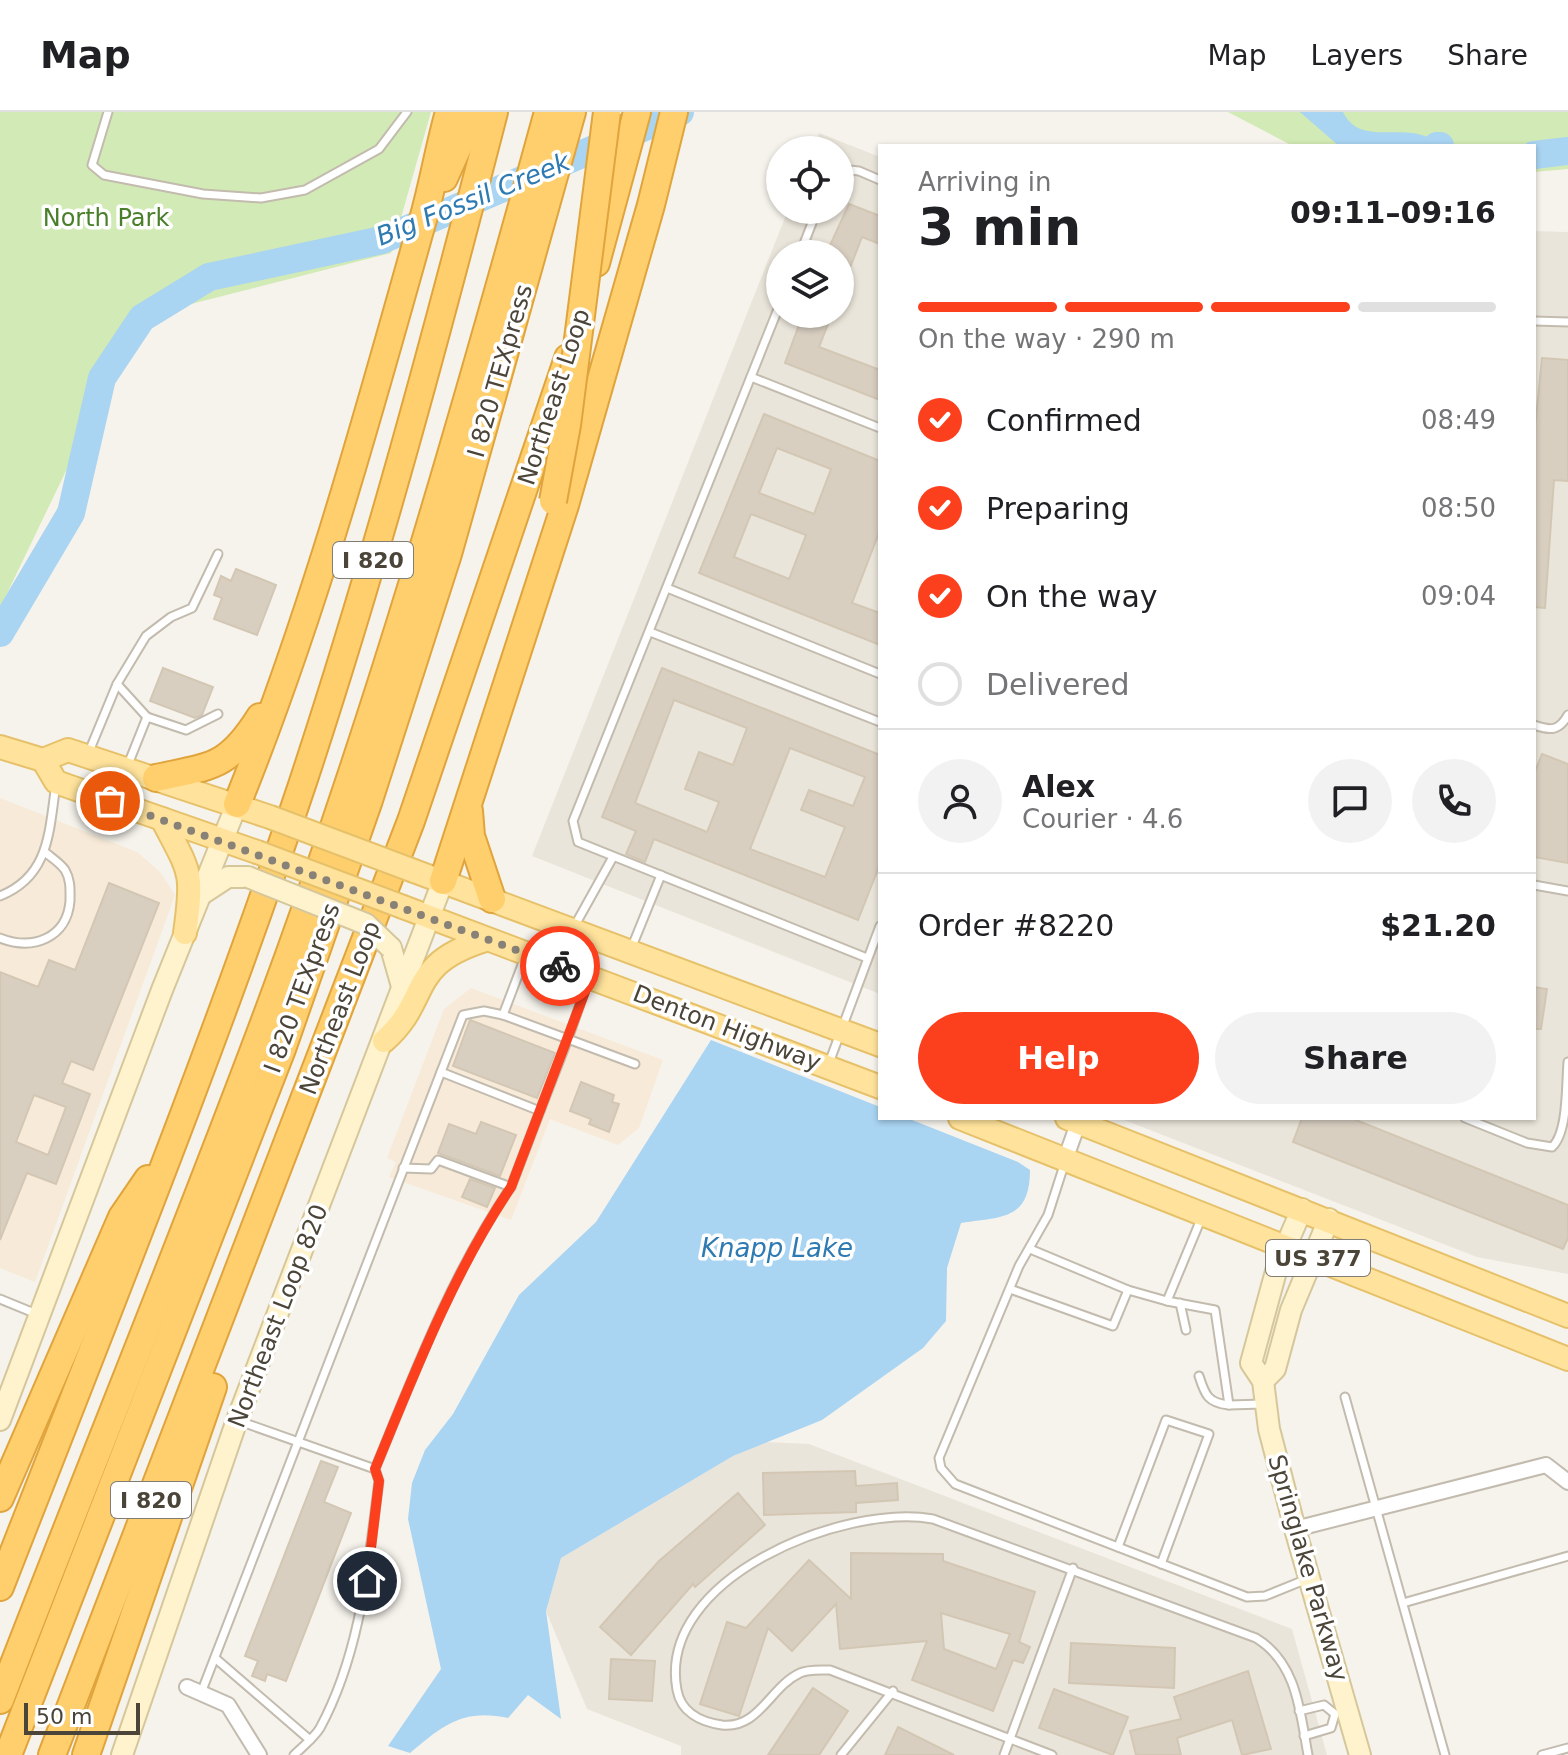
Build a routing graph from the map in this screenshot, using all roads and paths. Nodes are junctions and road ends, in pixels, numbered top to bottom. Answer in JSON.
{"nodes":[{"id":1,"x":108,"y":112,"type":"edge"},
{"id":2,"x":407,"y":112,"type":"edge"},
{"id":3,"x":449,"y":112,"type":"edge"},
{"id":4,"x":474,"y":112,"type":"edge"},
{"id":5,"x":494,"y":112,"type":"edge"},
{"id":6,"x":548,"y":112,"type":"edge"},
{"id":7,"x":572,"y":112,"type":"edge"},
{"id":8,"x":607,"y":112,"type":"edge"},
{"id":9,"x":637,"y":112,"type":"edge"},
{"id":10,"x":674,"y":112,"type":"edge"},
{"id":11,"x":854,"y":170,"type":"edge"},
{"id":12,"x":878,"y":179,"type":"edge"},
{"id":13,"x":421,"y":228,"type":"junction"},
{"id":14,"x":1536,"y":321,"type":"edge"},
{"id":15,"x":1568,"y":322,"type":"edge"},
{"id":16,"x":770,"y":328,"type":"edge"},
{"id":17,"x":751,"y":377,"type":"junction"},
{"id":18,"x":878,"y":427,"type":"edge"},
{"id":19,"x":559,"y":503,"type":"junction"},
{"id":20,"x":218,"y":554,"type":"dead end"},
{"id":21,"x":667,"y":588,"type":"junction"},
{"id":22,"x":650,"y":632,"type":"junction"},
{"id":23,"x":878,"y":673,"type":"edge"},
{"id":24,"x":117,"y":684,"type":"junction"},
{"id":25,"x":279,"y":699,"type":"junction"},
{"id":26,"x":218,"y":714,"type":"dead end"},
{"id":27,"x":1568,"y":715,"type":"edge"},
{"id":28,"x":147,"y":717,"type":"junction"},
{"id":29,"x":878,"y":721,"type":"edge"},
{"id":30,"x":1536,"y":726,"type":"edge"},
{"id":31,"x":0,"y":747,"type":"edge"},
{"id":32,"x":87,"y":757,"type":"junction"},
{"id":33,"x":34,"y":758,"type":"junction"},
{"id":34,"x":127,"y":769,"type":"junction"},
{"id":35,"x":156,"y":778,"type":"junction"},
{"id":36,"x":56,"y":782,"type":"junction"},
{"id":37,"x":237,"y":804,"type":"junction"},
{"id":38,"x":469,"y":808,"type":"junction"},
{"id":39,"x":162,"y":819,"type":"junction"},
{"id":40,"x":224,"y":841,"type":"junction"},
{"id":41,"x":46,"y":853,"type":"junction"},
{"id":42,"x":613,"y":857,"type":"junction"},
{"id":43,"x":661,"y":875,"type":"junction"},
{"id":44,"x":443,"y":881,"type":"junction"},
{"id":45,"x":1536,"y":885,"type":"edge"},
{"id":46,"x":1568,"y":891,"type":"edge"},
{"id":47,"x":202,"y":894,"type":"junction"},
{"id":48,"x":0,"y":896,"type":"edge"},
{"id":49,"x":492,"y":899,"type":"junction"},
{"id":50,"x":431,"y":917,"type":"junction"},
{"id":51,"x":573,"y":929,"type":"junction"},
{"id":52,"x":878,"y":931,"type":"edge"},
{"id":53,"x":185,"y":933,"type":"junction"},
{"id":54,"x":0,"y":938,"type":"edge"},
{"id":55,"x":485,"y":940,"type":"junction"},
{"id":56,"x":630,"y":951,"type":"junction"},
{"id":57,"x":526,"y":954,"type":"junction"},
{"id":58,"x":867,"y":958,"type":"junction"},
{"id":59,"x":589,"y":977,"type":"junction"},
{"id":60,"x":403,"y":990,"type":"junction"},
{"id":61,"x":503,"y":1015,"type":"junction"},
{"id":62,"x":841,"y":1030,"type":"junction"},
{"id":63,"x":568,"y":1039,"type":"junction"},
{"id":64,"x":384,"y":1041,"type":"junction"},
{"id":65,"x":878,"y":1044,"type":"edge"},
{"id":66,"x":1568,"y":1062,"type":"edge"},
{"id":67,"x":635,"y":1064,"type":"dead end"},
{"id":68,"x":828,"y":1066,"type":"junction"},
{"id":69,"x":441,"y":1072,"type":"junction"},
{"id":70,"x":878,"y":1086,"type":"edge"},
{"id":71,"x":540,"y":1111,"type":"junction"},
{"id":72,"x":965,"y":1120,"type":"edge"},
{"id":73,"x":1075,"y":1120,"type":"edge"},
{"id":74,"x":1078,"y":1120,"type":"edge"},
{"id":75,"x":1470,"y":1120,"type":"edge"},
{"id":76,"x":175,"y":1138,"type":"junction"},
{"id":77,"x":1065,"y":1160,"type":"junction"},
{"id":78,"x":403,"y":1168,"type":"junction"},
{"id":79,"x":511,"y":1187,"type":"junction"},
{"id":80,"x":1302,"y":1209,"type":"junction"},
{"id":81,"x":1203,"y":1213,"type":"junction"},
{"id":82,"x":1329,"y":1219,"type":"junction"},
{"id":83,"x":1287,"y":1245,"type":"junction"},
{"id":84,"x":250,"y":1246,"type":"junction"},
{"id":85,"x":1030,"y":1249,"type":"junction"},
{"id":86,"x":1313,"y":1256,"type":"junction"},
{"id":87,"x":1010,"y":1289,"type":"junction"},
{"id":88,"x":1128,"y":1290,"type":"junction"},
{"id":89,"x":0,"y":1299,"type":"edge"},
{"id":90,"x":1167,"y":1301,"type":"junction"},
{"id":91,"x":1180,"y":1303,"type":"junction"},
{"id":92,"x":40,"y":1315,"type":"junction"},
{"id":93,"x":1568,"y":1316,"type":"edge"},
{"id":94,"x":1186,"y":1330,"type":"dead end"},
{"id":95,"x":1568,"y":1359,"type":"edge"},
{"id":96,"x":1199,"y":1376,"type":"dead end"},
{"id":97,"x":1263,"y":1381,"type":"junction"},
{"id":98,"x":1345,"y":1397,"type":"dead end"},
{"id":99,"x":1266,"y":1403,"type":"junction"},
{"id":100,"x":1229,"y":1405,"type":"junction"},
{"id":101,"x":0,"y":1420,"type":"edge"},
{"id":102,"x":237,"y":1420,"type":"junction"},
{"id":103,"x":297,"y":1441,"type":"junction"},
{"id":104,"x":375,"y":1469,"type":"junction"},
{"id":105,"x":1568,"y":1482,"type":"edge"},
{"id":106,"x":0,"y":1498,"type":"edge"},
{"id":107,"x":1376,"y":1509,"type":"junction"},
{"id":108,"x":1295,"y":1529,"type":"junction"},
{"id":109,"x":1118,"y":1547,"type":"junction"},
{"id":110,"x":1568,"y":1556,"type":"edge"},
{"id":111,"x":1161,"y":1564,"type":"junction"},
{"id":112,"x":1073,"y":1568,"type":"junction"},
{"id":113,"x":1310,"y":1578,"type":"junction"},
{"id":114,"x":0,"y":1587,"type":"edge"},
{"id":115,"x":1403,"y":1603,"type":"junction"},
{"id":116,"x":215,"y":1658,"type":"junction"},
{"id":117,"x":194,"y":1690,"type":"joint"},
{"id":118,"x":893,"y":1691,"type":"junction"},
{"id":119,"x":0,"y":1700,"type":"edge"},
{"id":120,"x":1299,"y":1711,"type":"junction"},
{"id":121,"x":1342,"y":1712,"type":"junction"},
{"id":122,"x":1304,"y":1736,"type":"junction"},
{"id":123,"x":1011,"y":1738,"type":"junction"},
{"id":124,"x":310,"y":1740,"type":"junction"},
{"id":125,"x":1568,"y":1748,"type":"edge"},
{"id":126,"x":8,"y":1755,"type":"edge"},
{"id":127,"x":52,"y":1755,"type":"edge"},
{"id":128,"x":86,"y":1755,"type":"edge"},
{"id":129,"x":122,"y":1755,"type":"edge"},
{"id":130,"x":259,"y":1755,"type":"edge"},
{"id":131,"x":294,"y":1755,"type":"edge"},
{"id":132,"x":841,"y":1755,"type":"edge"},
{"id":133,"x":1004,"y":1755,"type":"edge"},
{"id":134,"x":1052,"y":1755,"type":"edge"},
{"id":135,"x":1308,"y":1755,"type":"edge"},
{"id":136,"x":1360,"y":1755,"type":"edge"},
{"id":137,"x":1445,"y":1755,"type":"edge"},
{"id":138,"x":1542,"y":1755,"type":"edge"}],
"edges":[{"from":1,"to":2,"type":"lane"},
{"from":3,"to":13,"type":"highway"},
{"from":4,"to":13,"type":"highway"},
{"from":5,"to":76,"type":"highway","number":"I 820"},
{"from":6,"to":119,"type":"highway","name":"I 820 TEXpress"},
{"from":7,"to":126,"type":"highway","name":"I 820 TEXpress"},
{"from":8,"to":19,"type":"highway","bridge":true},
{"from":9,"to":84,"type":"highway","name":"Northeast Loop","number":"I 820"},
{"from":10,"to":19,"type":"highway"},
{"from":11,"to":12,"type":"lane"},
{"from":13,"to":25,"type":"highway"},
{"from":14,"to":15,"type":"lane"},
{"from":16,"to":17,"type":"lane"},
{"from":17,"to":18,"type":"lane"},
{"from":17,"to":21,"type":"lane"},
{"from":19,"to":38,"type":"highway"},
{"from":20,"to":24,"type":"lane"},
{"from":21,"to":22,"type":"lane"},
{"from":21,"to":23,"type":"lane"},
{"from":22,"to":29,"type":"lane"},
{"from":22,"to":42,"type":"lane"},
{"from":24,"to":28,"type":"lane"},
{"from":24,"to":32,"type":"lane"},
{"from":25,"to":35,"type":"highway"},
{"from":25,"to":37,"type":"highway"},
{"from":26,"to":28,"type":"lane"},
{"from":27,"to":30,"type":"lane"},
{"from":28,"to":34,"type":"lane"},
{"from":31,"to":33,"type":"main road","name":"Denton Highway"},
{"from":32,"to":33,"type":"main road","name":"Denton Highway"},
{"from":32,"to":34,"type":"main road","name":"Denton Highway"},
{"from":33,"to":36,"type":"main road"},
{"from":34,"to":35,"type":"main road","name":"Denton Highway"},
{"from":35,"to":37,"type":"main road","name":"Denton Highway"},
{"from":36,"to":39,"type":"main road","name":"Denton Highway"},
{"from":36,"to":41,"type":"lane"},
{"from":37,"to":40,"type":"main road"},
{"from":37,"to":44,"type":"main road","name":"Denton Highway","bridge":true},
{"from":38,"to":44,"type":"highway"},
{"from":38,"to":49,"type":"highway"},
{"from":39,"to":40,"type":"main road","name":"Denton Highway"},
{"from":39,"to":53,"type":"main road"},
{"from":40,"to":47,"type":"main road"},
{"from":40,"to":50,"type":"main road","name":"Denton Highway","bridge":true},
{"from":41,"to":48,"type":"lane"},
{"from":41,"to":54,"type":"lane"},
{"from":42,"to":43,"type":"lane"},
{"from":42,"to":51,"type":"lane"},
{"from":43,"to":56,"type":"lane"},
{"from":43,"to":58,"type":"lane"},
{"from":44,"to":49,"type":"main road","name":"Denton Highway"},
{"from":44,"to":50,"type":"main road","name":"Northeast Loop 820"},
{"from":45,"to":46,"type":"lane"},
{"from":47,"to":53,"type":"main road"},
{"from":47,"to":60,"type":"main road","bridge":true},
{"from":49,"to":51,"type":"main road","name":"Denton Highway"},
{"from":50,"to":55,"type":"main road","name":"Denton Highway"},
{"from":50,"to":60,"type":"main road","name":"Northeast Loop 820"},
{"from":51,"to":56,"type":"main road","name":"Denton Highway"},
{"from":52,"to":58,"type":"lane"},
{"from":53,"to":92,"type":"main road"},
{"from":55,"to":57,"type":"main road","name":"Denton Highway"},
{"from":55,"to":64,"type":"main road"},
{"from":56,"to":59,"type":"main road"},
{"from":56,"to":62,"type":"main road","name":"Denton Highway"},
{"from":57,"to":59,"type":"main road","name":"Denton Highway"},
{"from":57,"to":61,"type":"lane"},
{"from":58,"to":62,"type":"lane"},
{"from":59,"to":63,"type":"lane"},
{"from":59,"to":68,"type":"main road","name":"Denton Highway"},
{"from":60,"to":64,"type":"main road","name":"Northeast Loop 820"},
{"from":61,"to":63,"type":"lane"},
{"from":61,"to":69,"type":"lane"},
{"from":62,"to":65,"type":"main road","name":"Denton Highway"},
{"from":62,"to":68,"type":"lane"},
{"from":63,"to":67,"type":"lane"},
{"from":63,"to":71,"type":"lane"},
{"from":64,"to":102,"type":"main road","name":"Northeast Loop 820"},
{"from":66,"to":75,"type":"lane"},
{"from":68,"to":70,"type":"main road","name":"Denton Highway"},
{"from":69,"to":71,"type":"lane"},
{"from":69,"to":78,"type":"lane"},
{"from":71,"to":79,"type":"lane"},
{"from":72,"to":77,"type":"main road","number":"US 377"},
{"from":73,"to":77,"type":"street"},
{"from":74,"to":80,"type":"main road","number":"US 377"},
{"from":76,"to":106,"type":"highway"},
{"from":76,"to":114,"type":"highway","number":"I 820"},
{"from":77,"to":81,"type":"main road","number":"US 377"},
{"from":77,"to":85,"type":"lane"},
{"from":78,"to":79,"type":"lane"},
{"from":78,"to":103,"type":"lane"},
{"from":79,"to":104,"type":"lane"},
{"from":80,"to":82,"type":"main road","number":"US 377"},
{"from":80,"to":83,"type":"main road","name":"Springlake Parkway"},
{"from":81,"to":83,"type":"main road","number":"US 377"},
{"from":81,"to":90,"type":"lane"},
{"from":82,"to":86,"type":"main road"},
{"from":82,"to":93,"type":"main road","number":"US 377"},
{"from":83,"to":86,"type":"main road","number":"US 377"},
{"from":83,"to":97,"type":"main road","name":"Springlake Parkway"},
{"from":84,"to":127,"type":"highway","name":"Northeast Loop","number":"I 820"},
{"from":84,"to":128,"type":"highway"},
{"from":85,"to":87,"type":"lane"},
{"from":85,"to":88,"type":"lane"},
{"from":86,"to":95,"type":"main road","number":"US 377"},
{"from":86,"to":97,"type":"main road"},
{"from":87,"to":88,"type":"lane"},
{"from":87,"to":109,"type":"lane"},
{"from":88,"to":90,"type":"lane"},
{"from":89,"to":92,"type":"lane"},
{"from":90,"to":91,"type":"lane"},
{"from":91,"to":94,"type":"lane"},
{"from":91,"to":100,"type":"lane"},
{"from":92,"to":101,"type":"main road"},
{"from":96,"to":100,"type":"lane"},
{"from":97,"to":99,"type":"main road","name":"Springlake Parkway"},
{"from":98,"to":107,"type":"lane"},
{"from":99,"to":100,"type":"lane"},
{"from":99,"to":108,"type":"main road","name":"Springlake Parkway"},
{"from":102,"to":103,"type":"lane"},
{"from":102,"to":129,"type":"main road","name":"Northeast Loop 820"},
{"from":103,"to":104,"type":"lane"},
{"from":103,"to":116,"type":"lane"},
{"from":104,"to":124,"type":"lane"},
{"from":105,"to":107,"type":"street"},
{"from":107,"to":108,"type":"street"},
{"from":107,"to":115,"type":"lane"},
{"from":108,"to":113,"type":"main road","name":"Springlake Parkway"},
{"from":109,"to":111,"type":"lane"},
{"from":109,"to":111,"type":"lane"},
{"from":110,"to":115,"type":"lane"},
{"from":111,"to":113,"type":"lane"},
{"from":112,"to":118,"type":"lane"},
{"from":112,"to":120,"type":"lane"},
{"from":112,"to":123,"type":"lane"},
{"from":113,"to":121,"type":"main road","name":"Springlake Parkway"},
{"from":115,"to":137,"type":"lane"},
{"from":116,"to":117,"type":"lane"},
{"from":116,"to":124,"type":"lane"},
{"from":117,"to":130,"type":"street"},
{"from":118,"to":123,"type":"lane"},
{"from":118,"to":132,"type":"lane"},
{"from":120,"to":121,"type":"lane"},
{"from":120,"to":122,"type":"lane"},
{"from":121,"to":122,"type":"lane"},
{"from":121,"to":136,"type":"main road","name":"Springlake Parkway"},
{"from":122,"to":135,"type":"lane"},
{"from":123,"to":133,"type":"lane"},
{"from":123,"to":134,"type":"lane"},
{"from":124,"to":131,"type":"lane"},
{"from":125,"to":138,"type":"lane"}]}
